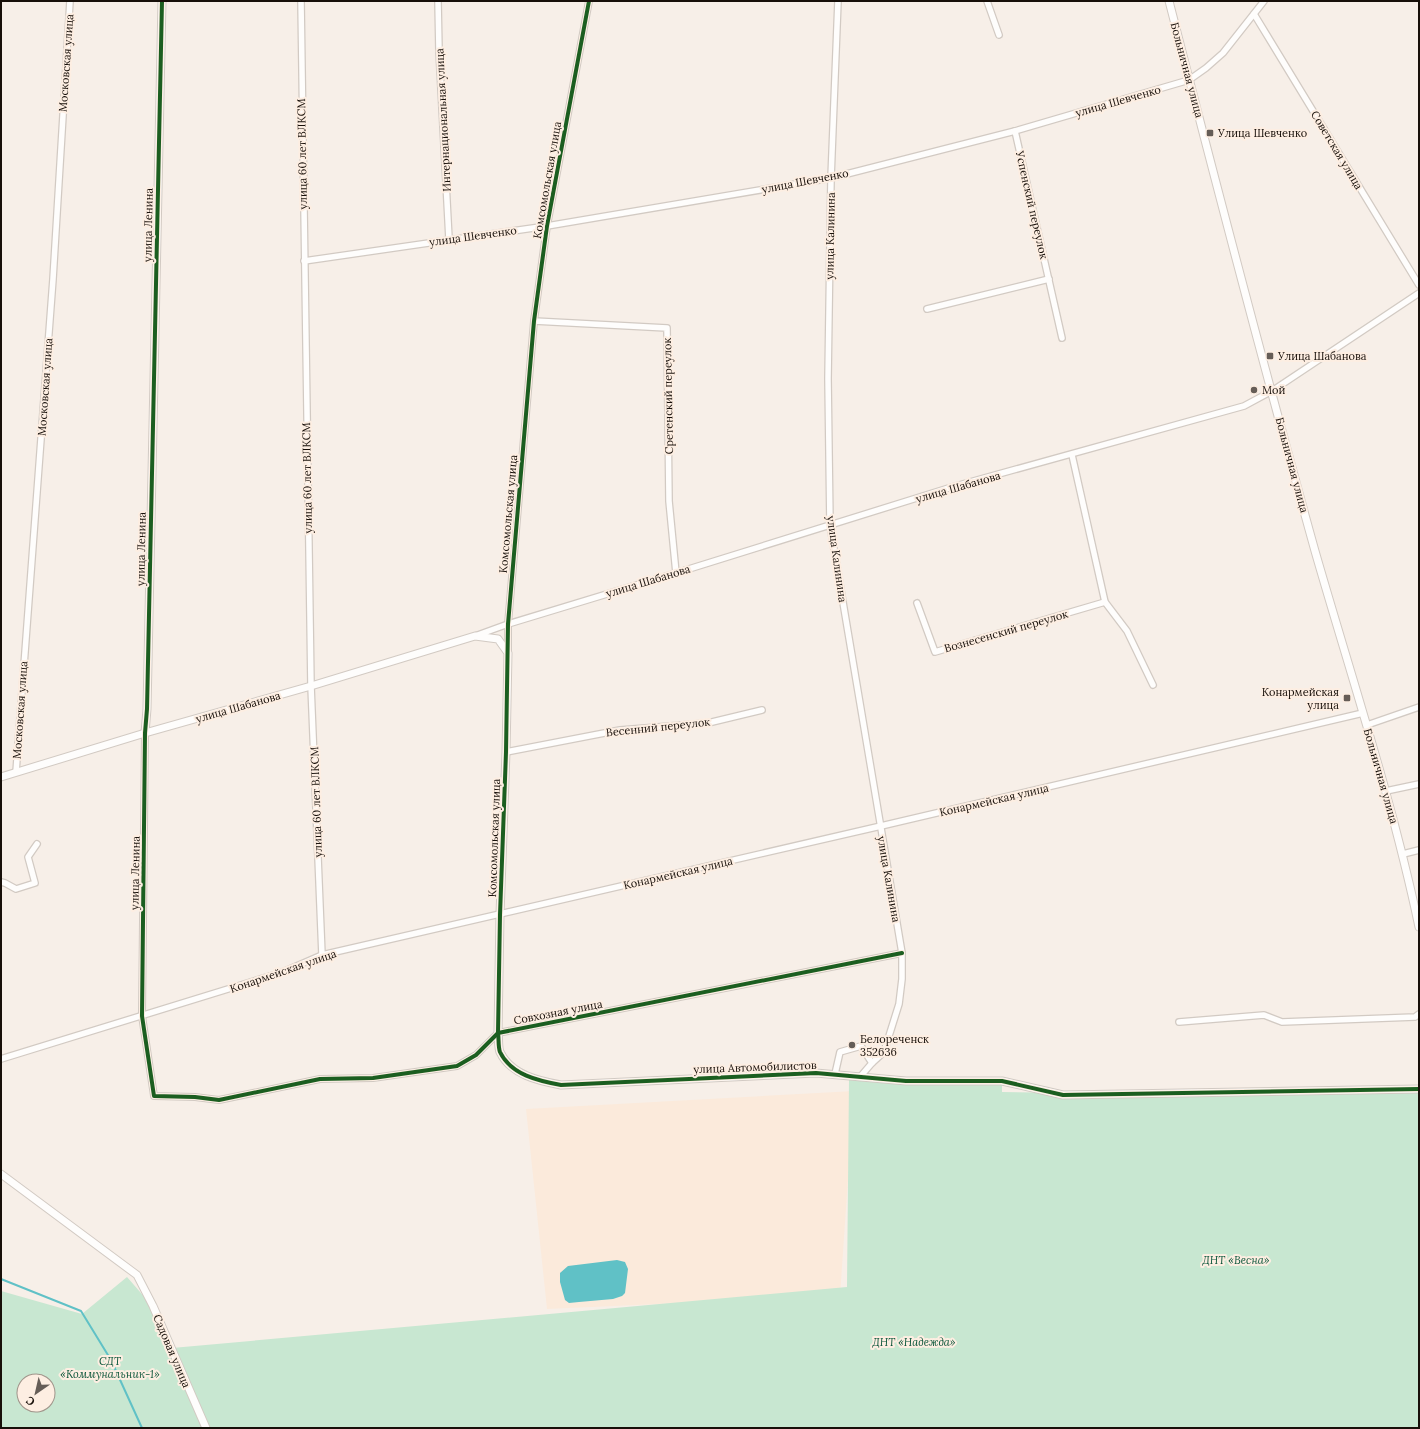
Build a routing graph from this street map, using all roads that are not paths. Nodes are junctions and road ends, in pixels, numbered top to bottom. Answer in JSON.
{"nodes":[{"id":1,"x":70,"y":1,"type":"edge"},
{"id":2,"x":162,"y":1,"type":"edge"},
{"id":3,"x":301,"y":1,"type":"edge"},
{"id":4,"x":438,"y":1,"type":"edge"},
{"id":5,"x":590,"y":1,"type":"edge"},
{"id":6,"x":838,"y":1,"type":"edge"},
{"id":7,"x":987,"y":1,"type":"edge"},
{"id":8,"x":1169,"y":1,"type":"edge"},
{"id":9,"x":1264,"y":1,"type":"edge"},
{"id":10,"x":1254,"y":14,"type":"junction"},
{"id":11,"x":999,"y":36,"type":"dead end"},
{"id":12,"x":1189,"y":80,"type":"junction"},
{"id":13,"x":1015,"y":131,"type":"junction"},
{"id":14,"x":831,"y":178,"type":"junction"},
{"id":15,"x":547,"y":226,"type":"junction"},
{"id":16,"x":449,"y":239,"type":"junction"},
{"id":17,"x":304,"y":261,"type":"junction"},
{"id":18,"x":1049,"y":279,"type":"junction"},
{"id":19,"x":1419,"y":285,"type":"edge"},
{"id":20,"x":1419,"y":293,"type":"edge"},
{"id":21,"x":927,"y":309,"type":"dead end"},
{"id":22,"x":534,"y":321,"type":"junction"},
{"id":23,"x":1062,"y":338,"type":"dead end"},
{"id":24,"x":1272,"y":391,"type":"junction"},
{"id":25,"x":1072,"y":455,"type":"junction"},
{"id":26,"x":830,"y":525,"type":"junction"},
{"id":27,"x":676,"y":573,"type":"junction"},
{"id":28,"x":1105,"y":602,"type":"junction"},
{"id":29,"x":917,"y":603,"type":"dead end"},
{"id":30,"x":508,"y":624,"type":"junction"},
{"id":31,"x":475,"y":636,"type":"junction"},
{"id":32,"x":508,"y":653,"type":"junction"},
{"id":33,"x":1153,"y":685,"type":"dead end"},
{"id":34,"x":311,"y":686,"type":"junction"},
{"id":35,"x":1419,"y":707,"type":"edge"},
{"id":36,"x":762,"y":710,"type":"dead end"},
{"id":37,"x":1363,"y":713,"type":"junction"},
{"id":38,"x":1367,"y":725,"type":"junction"},
{"id":39,"x":145,"y":733,"type":"junction"},
{"id":40,"x":506,"y":752,"type":"junction"},
{"id":41,"x":16,"y":772,"type":"junction"},
{"id":42,"x":1,"y":777,"type":"edge"},
{"id":43,"x":1419,"y":784,"type":"edge"},
{"id":44,"x":1386,"y":791,"type":"junction"},
{"id":45,"x":880,"y":826,"type":"junction"},
{"id":46,"x":37,"y":844,"type":"dead end"},
{"id":47,"x":1419,"y":850,"type":"edge"},
{"id":48,"x":1403,"y":854,"type":"junction"},
{"id":49,"x":1,"y":882,"type":"edge"},
{"id":50,"x":500,"y":915,"type":"junction"},
{"id":51,"x":1419,"y":927,"type":"edge"},
{"id":52,"x":902,"y":953,"type":"junction"},
{"id":53,"x":322,"y":955,"type":"junction"},
{"id":54,"x":1419,"y":1014,"type":"edge"},
{"id":55,"x":142,"y":1016,"type":"junction"},
{"id":56,"x":1179,"y":1022,"type":"dead end"},
{"id":57,"x":498,"y":1033,"type":"junction"},
{"id":58,"x":1,"y":1059,"type":"edge"},
{"id":59,"x":872,"y":1063,"type":"junction"},
{"id":60,"x":835,"y":1074,"type":"junction"},
{"id":61,"x":860,"y":1077,"type":"junction"},
{"id":62,"x":1419,"y":1089,"type":"edge"},
{"id":63,"x":1,"y":1174,"type":"edge"},
{"id":64,"x":206,"y":1428,"type":"edge"}],
"edges":[{"from":1,"to":41,"type":"street","name":"Московская улица"},
{"from":2,"to":39,"type":"street","name":"улица Ленина"},
{"from":3,"to":17,"type":"street","name":"улица 60 лет ВЛКСМ"},
{"from":4,"to":16,"type":"street","name":"Интернациональная улица"},
{"from":5,"to":15,"type":"street","name":"Комсомольская улица"},
{"from":6,"to":14,"type":"street","name":"улица Калинина"},
{"from":7,"to":11,"type":"street"},
{"from":8,"to":12,"type":"street","name":"Больничная улица"},
{"from":9,"to":10,"type":"street","name":"улица Шевченко"},
{"from":10,"to":12,"type":"street","name":"улица Шевченко"},
{"from":10,"to":19,"type":"street","name":"Советская улица"},
{"from":12,"to":13,"type":"street","name":"улица Шевченко"},
{"from":12,"to":24,"type":"street","name":"Больничная улица"},
{"from":13,"to":14,"type":"street","name":"улица Шевченко"},
{"from":13,"to":18,"type":"street","name":"Успенский переулок"},
{"from":14,"to":15,"type":"street","name":"улица Шевченко"},
{"from":14,"to":26,"type":"street","name":"улица Калинина"},
{"from":15,"to":16,"type":"street","name":"улица Шевченко"},
{"from":15,"to":22,"type":"street","name":"Комсомольская улица"},
{"from":16,"to":17,"type":"street","name":"улица Шевченко"},
{"from":17,"to":34,"type":"street","name":"улица 60 лет ВЛКСМ"},
{"from":18,"to":21,"type":"street"},
{"from":18,"to":23,"type":"street","name":"Успенский переулок"},
{"from":20,"to":24,"type":"street","name":"улица Шабанова"},
{"from":22,"to":27,"type":"street","name":"Сретенский переулок"},
{"from":22,"to":30,"type":"street","name":"Комсомольская улица"},
{"from":24,"to":25,"type":"street","name":"улица Шабанова"},
{"from":24,"to":37,"type":"street","name":"Больничная улица"},
{"from":25,"to":26,"type":"street","name":"улица Шабанова"},
{"from":25,"to":28,"type":"street"},
{"from":26,"to":27,"type":"street","name":"улица Шабанова"},
{"from":26,"to":45,"type":"street","name":"улица Калинина"},
{"from":27,"to":30,"type":"street","name":"улица Шабанова"},
{"from":28,"to":29,"type":"street","name":"Вознесенский переулок"},
{"from":28,"to":33,"type":"street"},
{"from":30,"to":31,"type":"street","name":"улица Шабанова"},
{"from":30,"to":32,"type":"street","name":"Комсомольская улица"},
{"from":31,"to":32,"type":"street","name":"улица Шабанова"},
{"from":31,"to":34,"type":"street","name":"улица Шабанова"},
{"from":32,"to":40,"type":"street","name":"Комсомольская улица"},
{"from":34,"to":39,"type":"street","name":"улица Шабанова"},
{"from":34,"to":53,"type":"street","name":"улица 60 лет ВЛКСМ"},
{"from":35,"to":38,"type":"street"},
{"from":36,"to":40,"type":"street","name":"Весенний переулок"},
{"from":37,"to":38,"type":"street","name":"Больничная улица"},
{"from":37,"to":45,"type":"street","name":"Конармейская улица"},
{"from":38,"to":44,"type":"street","name":"Больничная улица"},
{"from":39,"to":41,"type":"street","name":"улица Шабанова"},
{"from":39,"to":55,"type":"street","name":"улица Ленина"},
{"from":40,"to":50,"type":"street","name":"Комсомольская улица"},
{"from":41,"to":42,"type":"street","name":"улица Шабанова"},
{"from":43,"to":44,"type":"street"},
{"from":44,"to":48,"type":"street","name":"Больничная улица"},
{"from":45,"to":50,"type":"street","name":"Конармейская улица"},
{"from":45,"to":52,"type":"street","name":"улица Калинина"},
{"from":46,"to":49,"type":"street"},
{"from":47,"to":48,"type":"street"},
{"from":48,"to":51,"type":"street","name":"Больничная улица"},
{"from":50,"to":53,"type":"street","name":"Конармейская улица"},
{"from":50,"to":57,"type":"street","name":"Комсомольская улица"},
{"from":52,"to":57,"type":"street","name":"Совхозная улица"},
{"from":52,"to":59,"type":"street","name":"улица Калинина"},
{"from":53,"to":55,"type":"street","name":"Конармейская улица"},
{"from":54,"to":56,"type":"street"},
{"from":55,"to":57,"type":"street","name":"улица Ленина"},
{"from":55,"to":58,"type":"street","name":"Конармейская улица"},
{"from":57,"to":60,"type":"street","name":"улица Автомобилистов"},
{"from":59,"to":60,"type":"street"},
{"from":59,"to":61,"type":"street","name":"улица Калинина"},
{"from":60,"to":61,"type":"street","name":"улица Автомобилистов"},
{"from":61,"to":62,"type":"street","name":"улица Автомобилистов"},
{"from":63,"to":64,"type":"street","name":"Садовая улица"}]}
